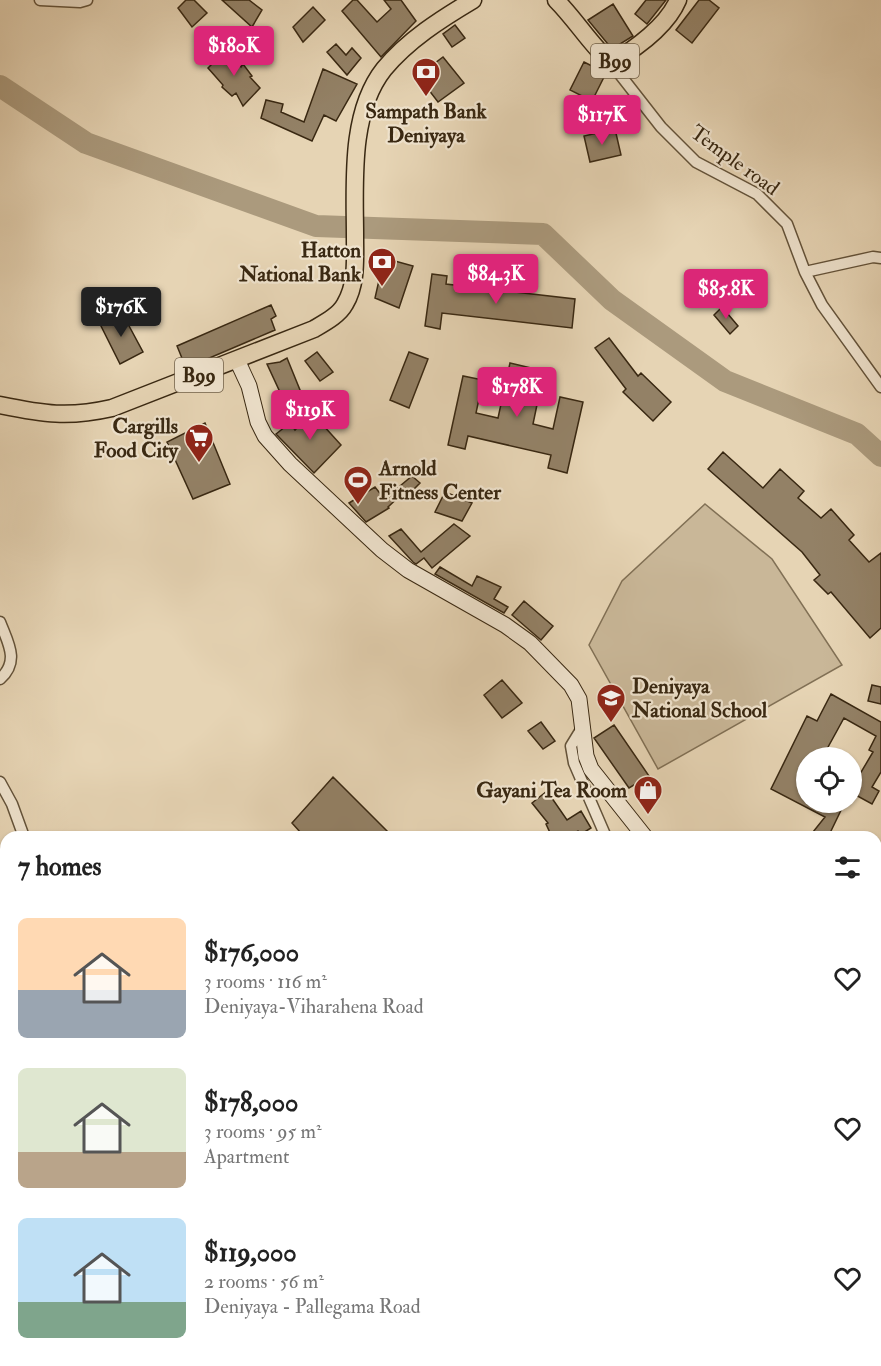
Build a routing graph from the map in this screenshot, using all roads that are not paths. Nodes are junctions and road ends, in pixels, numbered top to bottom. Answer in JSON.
{"nodes":[{"id":1,"x":40,"y":0,"type":"edge"},
{"id":2,"x":87,"y":0,"type":"edge"},
{"id":3,"x":556,"y":0,"type":"edge"},
{"id":4,"x":678,"y":0,"type":"edge"},
{"id":5,"x":470,"y":1,"type":"edge"},
{"id":6,"x":612,"y":63,"type":"junction"},
{"id":7,"x":881,"y":258,"type":"edge"},
{"id":8,"x":805,"y":272,"type":"junction"},
{"id":9,"x":237,"y":360,"type":"junction"},
{"id":10,"x":881,"y":387,"type":"edge"},
{"id":11,"x":0,"y":405,"type":"edge"},
{"id":12,"x":0,"y":622,"type":"edge"},
{"id":13,"x":0,"y":679,"type":"edge"},
{"id":14,"x":582,"y":728,"type":"junction"},
{"id":15,"x":0,"y":782,"type":"edge"},
{"id":16,"x":22,"y":831,"type":"edge"},
{"id":17,"x":603,"y":831,"type":"edge"},
{"id":18,"x":640,"y":831,"type":"edge"}],
"edges":[{"from":1,"to":2,"type":"street"},
{"from":3,"to":6,"type":"main road","number":"B99"},
{"from":4,"to":6,"type":"main road","number":"B99"},
{"from":5,"to":9,"type":"main road","number":"B99"},
{"from":6,"to":8,"type":"street","name":"Temple road"},
{"from":7,"to":8,"type":"street"},
{"from":8,"to":10,"type":"street","name":"Temple road"},
{"from":9,"to":11,"type":"main road","number":"B99"},
{"from":9,"to":14,"type":"main road"},
{"from":12,"to":13,"type":"street"},
{"from":14,"to":17,"type":"street"},
{"from":14,"to":18,"type":"main road"},
{"from":15,"to":16,"type":"street"}]}
